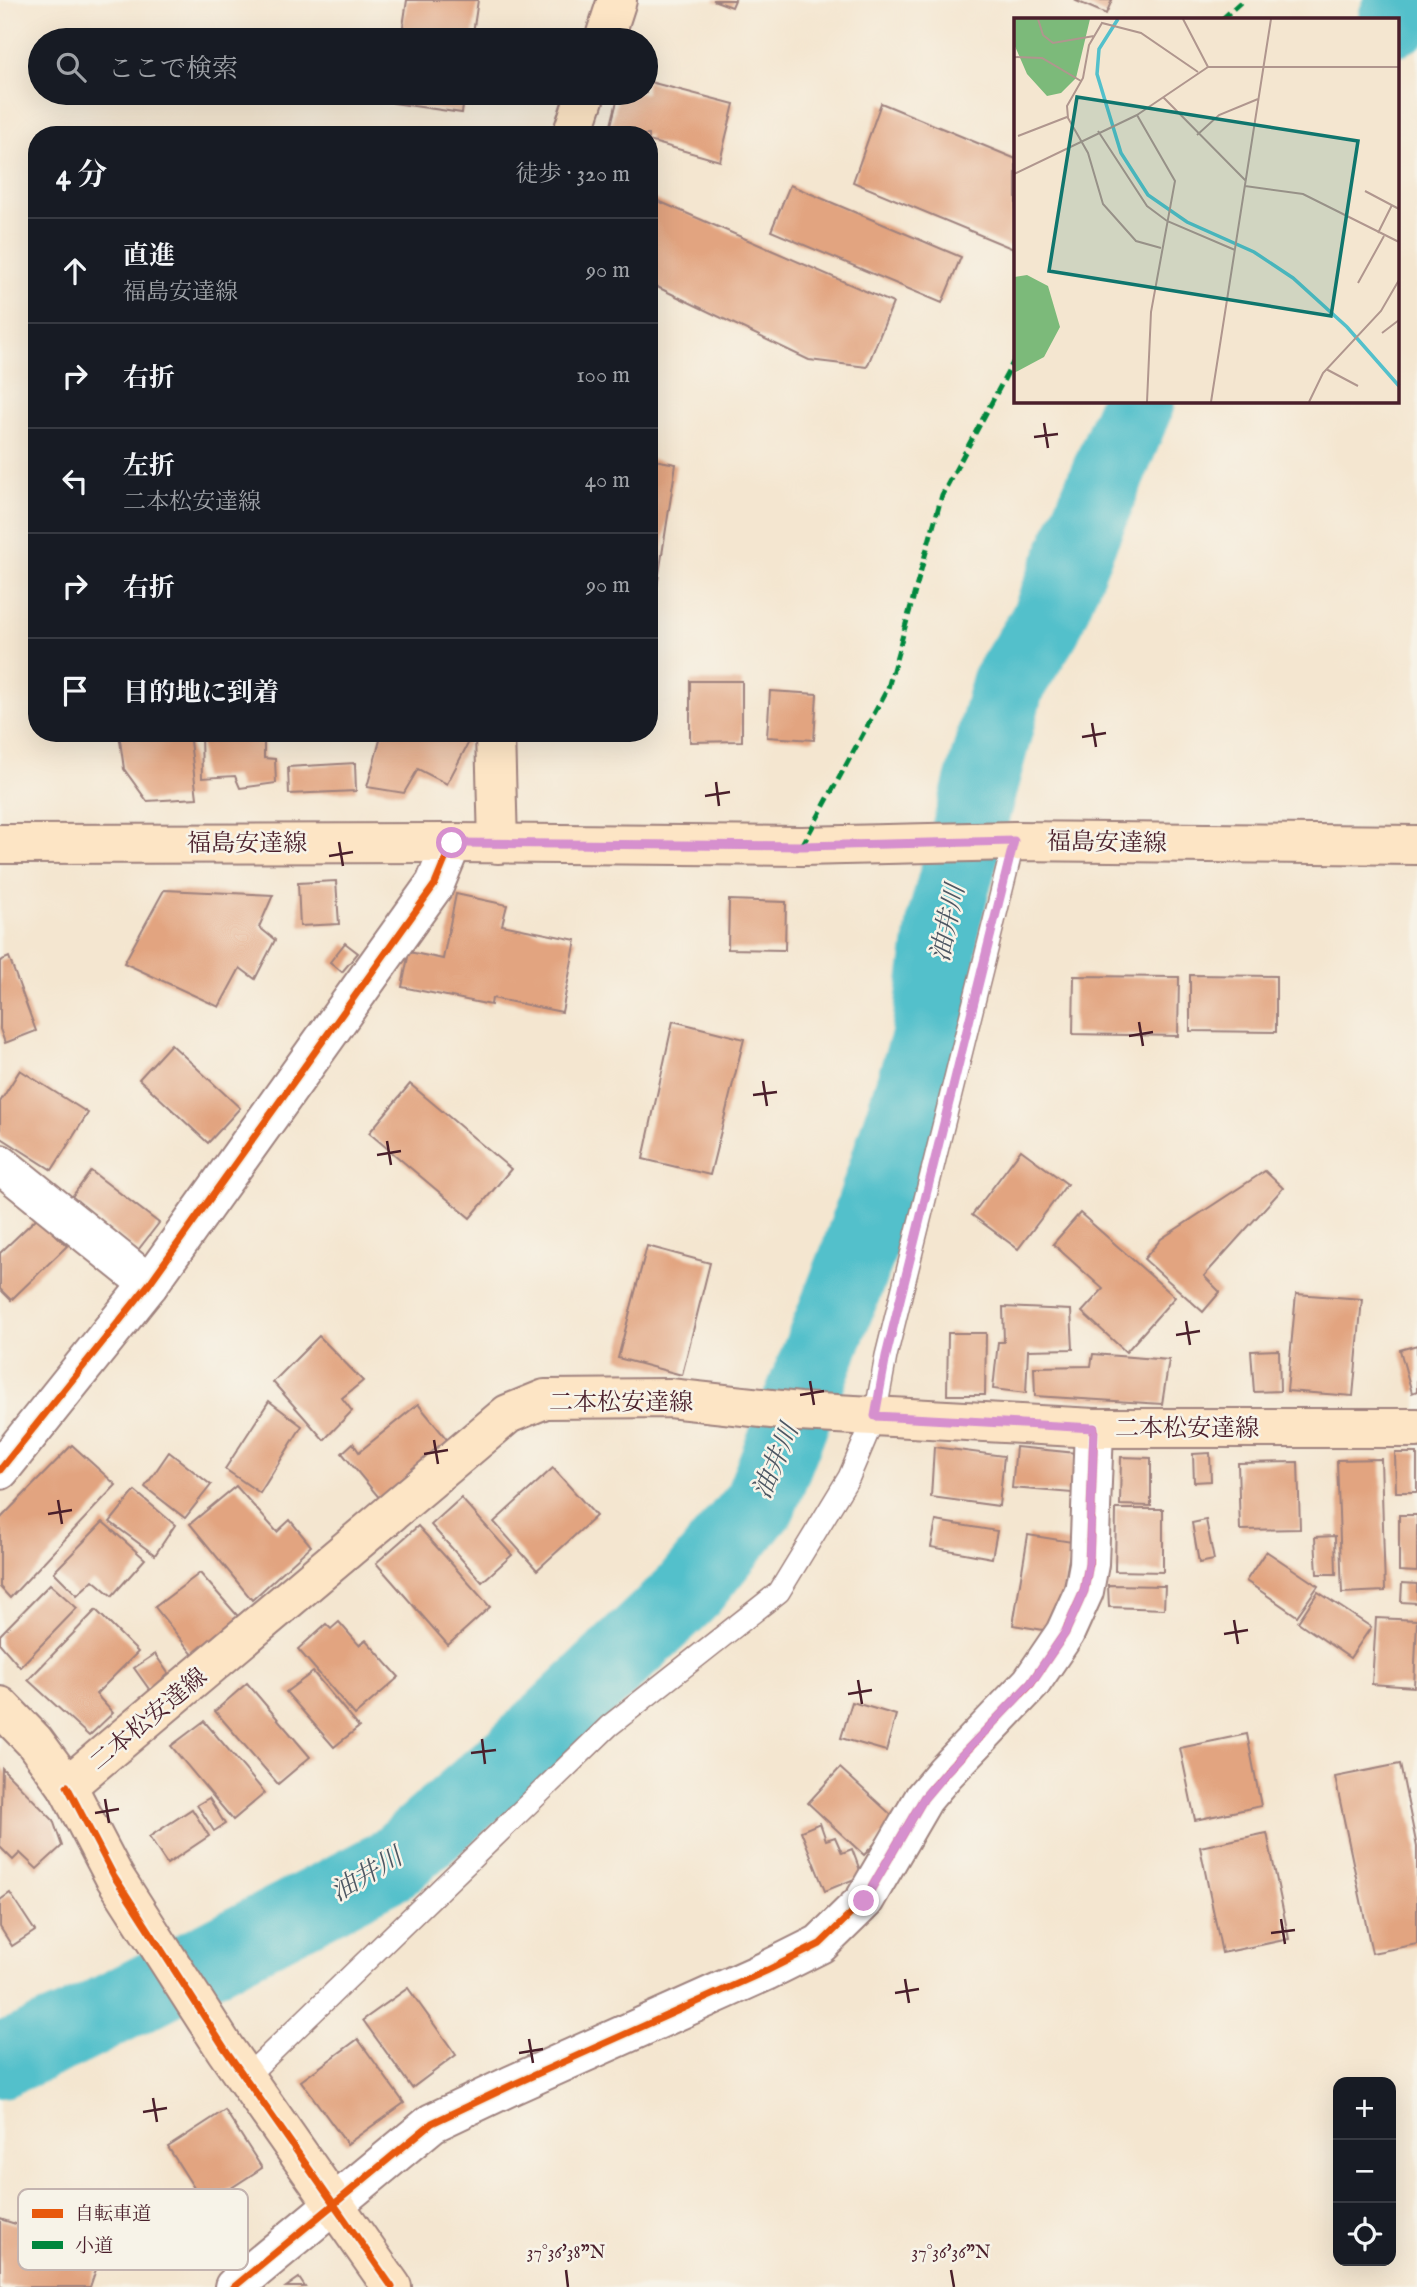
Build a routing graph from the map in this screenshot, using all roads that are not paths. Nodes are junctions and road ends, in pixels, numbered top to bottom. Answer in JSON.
{"nodes":[{"id":1,"x":617,"y":0,"type":"edge"},
{"id":2,"x":608,"y":28,"type":"edge"},
{"id":3,"x":582,"y":105,"type":"edge"},
{"id":4,"x":575,"y":126,"type":"edge"},
{"id":5,"x":495,"y":742,"type":"edge"},
{"id":6,"x":1014,"y":841,"type":"junction"},
{"id":7,"x":452,"y":843,"type":"junction"},
{"id":8,"x":0,"y":844,"type":"edge"},
{"id":9,"x":498,"y":844,"type":"junction"},
{"id":10,"x":1417,"y":845,"type":"edge"},
{"id":11,"x":0,"y":1164,"type":"edge"},
{"id":12,"x":149,"y":1284,"type":"junction"},
{"id":13,"x":875,"y":1416,"type":"junction"},
{"id":14,"x":1094,"y":1428,"type":"junction"},
{"id":15,"x":1417,"y":1428,"type":"edge"},
{"id":16,"x":0,"y":1470,"type":"edge"},
{"id":17,"x":0,"y":1706,"type":"edge"},
{"id":18,"x":67,"y":1786,"type":"junction"},
{"id":19,"x":235,"y":2064,"type":"junction"},
{"id":20,"x":336,"y":2204,"type":"junction"},
{"id":21,"x":234,"y":2287,"type":"edge"},
{"id":22,"x":392,"y":2287,"type":"edge"}],
"edges":[{"from":1,"to":2,"type":"main road"},
{"from":3,"to":4,"type":"main road"},
{"from":5,"to":9,"type":"main road"},
{"from":6,"to":9,"type":"main road","name":"福島安達線"},
{"from":6,"to":10,"type":"main road","name":"福島安達線"},
{"from":6,"to":13,"type":"lane"},
{"from":7,"to":8,"type":"main road","name":"福島安達線"},
{"from":7,"to":9,"type":"main road","name":"福島安達線"},
{"from":7,"to":12,"type":"street"},
{"from":11,"to":12,"type":"street"},
{"from":12,"to":16,"type":"street"},
{"from":13,"to":14,"type":"main road","name":"二本松安達線"},
{"from":13,"to":18,"type":"main road","name":"二本松安達線"},
{"from":13,"to":19,"type":"lane"},
{"from":14,"to":15,"type":"main road","name":"二本松安達線"},
{"from":14,"to":20,"type":"street"},
{"from":17,"to":18,"type":"main road","name":"二本松安達線"},
{"from":18,"to":19,"type":"main road"},
{"from":19,"to":20,"type":"main road"},
{"from":20,"to":21,"type":"street"},
{"from":20,"to":22,"type":"main road"}]}
